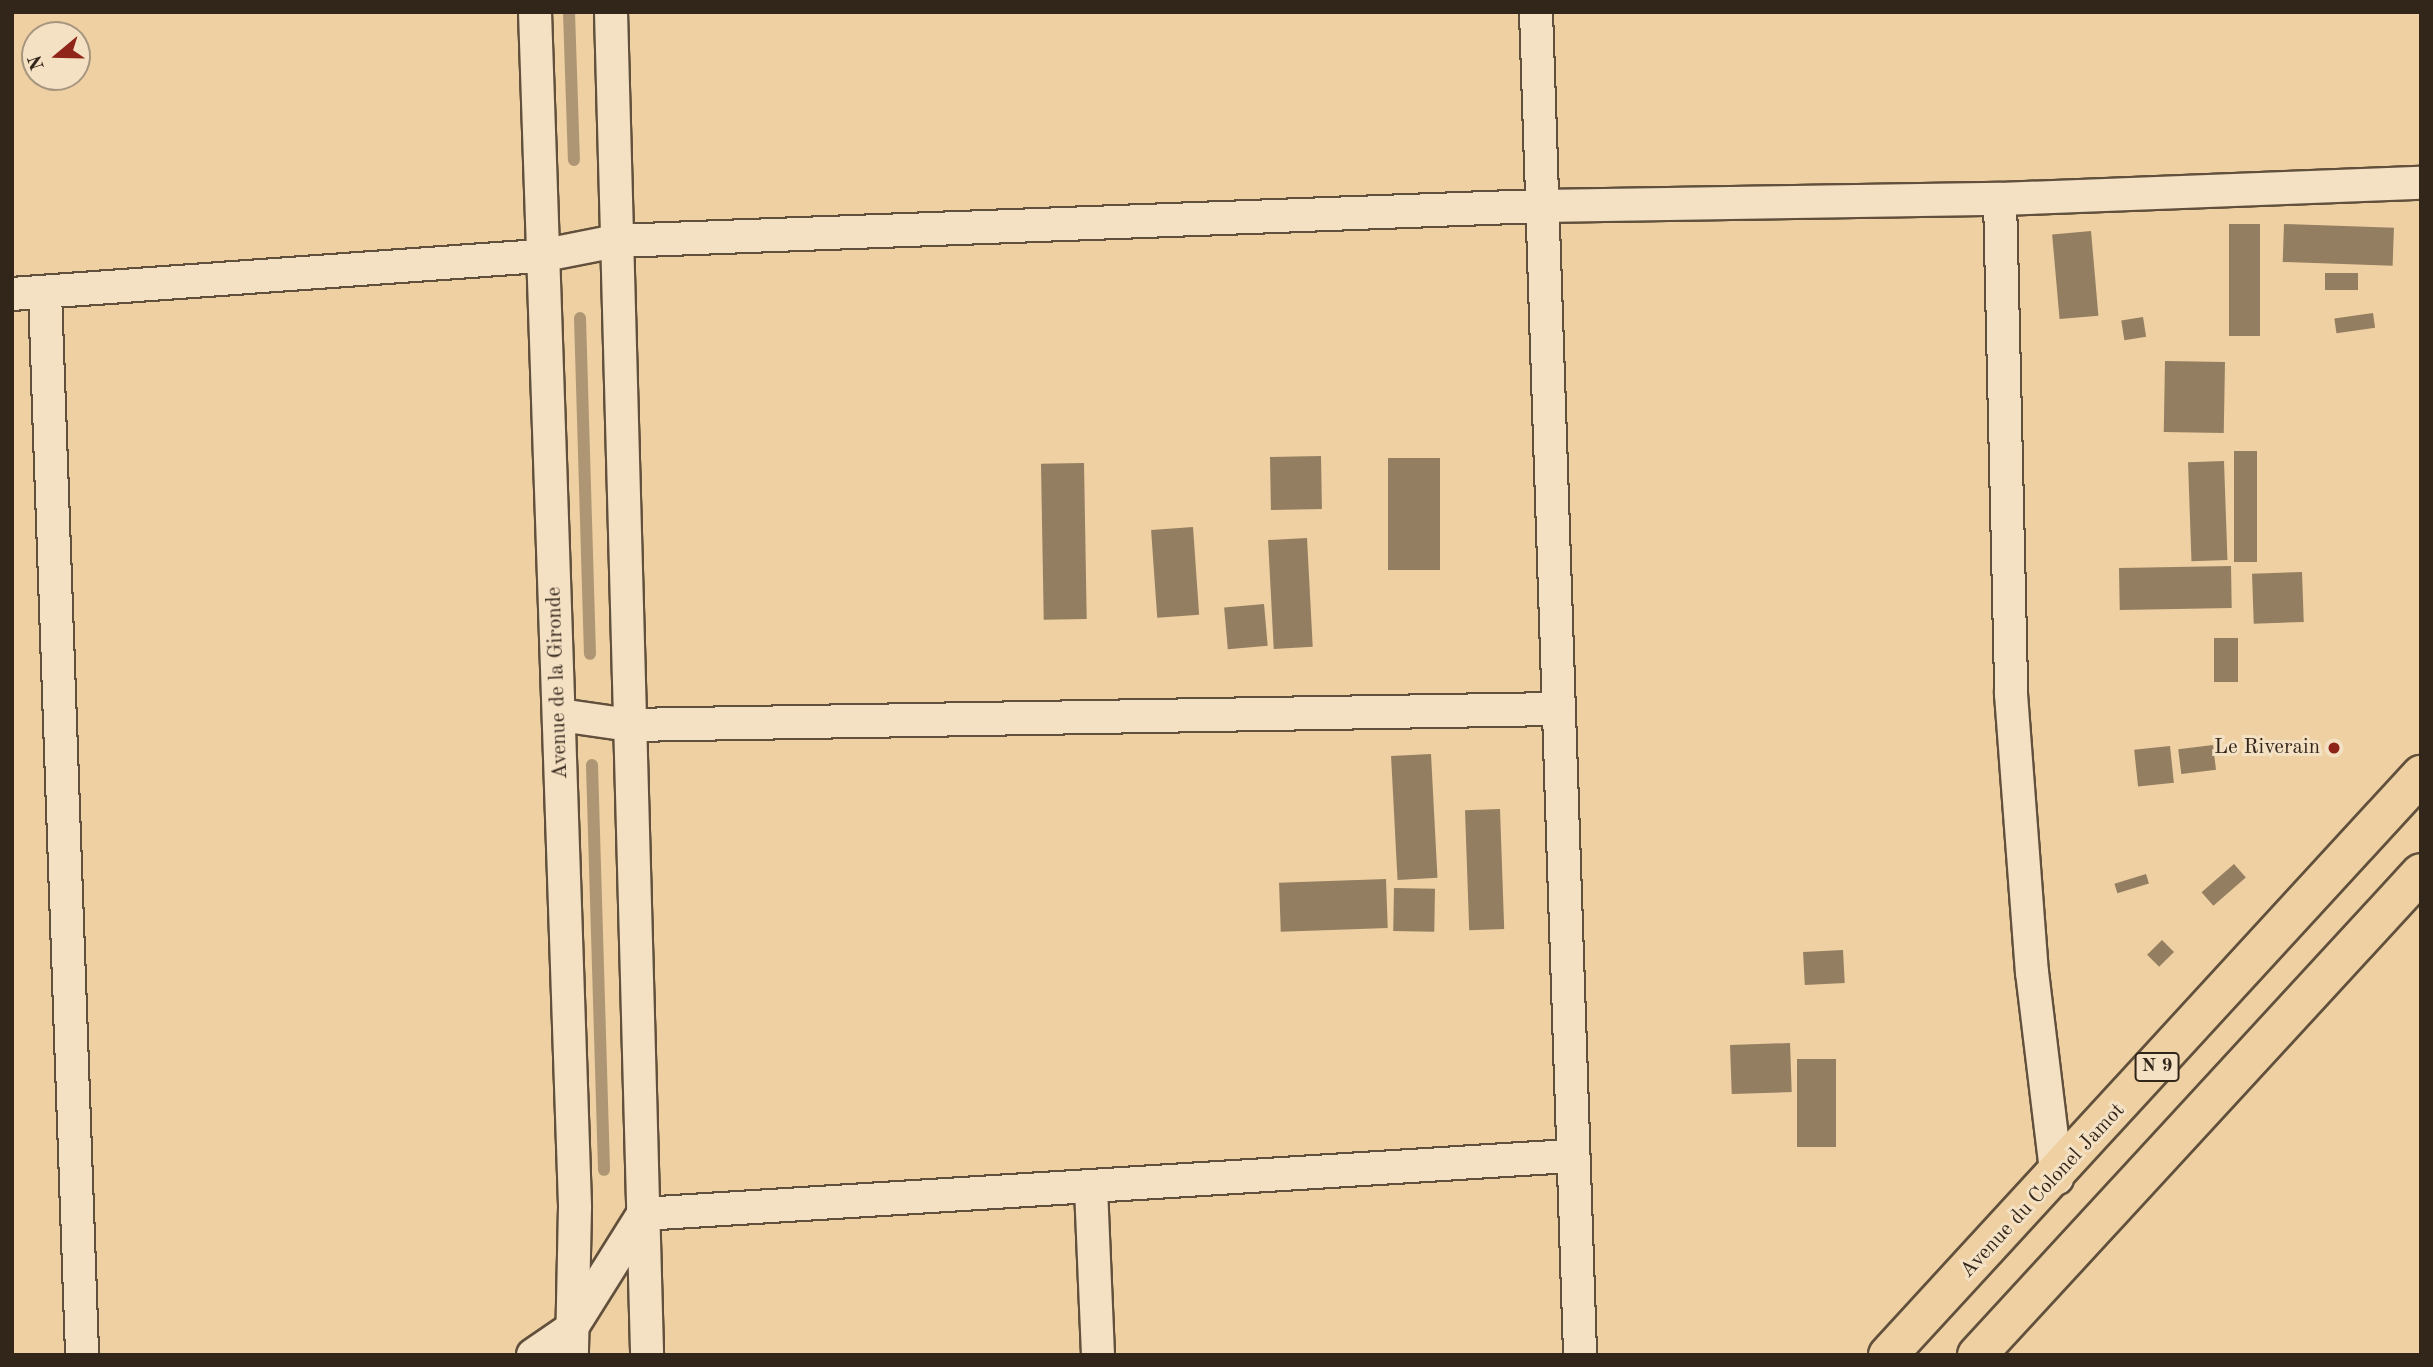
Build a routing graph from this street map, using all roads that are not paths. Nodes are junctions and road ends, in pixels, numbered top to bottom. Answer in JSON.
{"nodes":[{"id":1,"x":535,"y":12,"type":"edge"},
{"id":2,"x":611,"y":12,"type":"edge"},
{"id":3,"x":1536,"y":12,"type":"edge"},
{"id":4,"x":2421,"y":183,"type":"edge"},
{"id":5,"x":2000,"y":199,"type":"junction"},
{"id":6,"x":1541,"y":206,"type":"junction"},
{"id":7,"x":616,"y":241,"type":"junction"},
{"id":8,"x":541,"y":256,"type":"junction"},
{"id":9,"x":45,"y":293,"type":"junction"},
{"id":10,"x":12,"y":294,"type":"edge"},
{"id":11,"x":1557,"y":709,"type":"junction"},
{"id":12,"x":560,"y":715,"type":"junction"},
{"id":13,"x":629,"y":725,"type":"junction"},
{"id":14,"x":2421,"y":775,"type":"edge"},
{"id":15,"x":2421,"y":873,"type":"edge"},
{"id":16,"x":1570,"y":1156,"type":"junction"},
{"id":17,"x":2057,"y":1178,"type":"junction"},
{"id":18,"x":1091,"y":1188,"type":"junction"},
{"id":19,"x":643,"y":1214,"type":"junction"},
{"id":20,"x":571,"y":1342,"type":"edge"},
{"id":21,"x":82,"y":1355,"type":"edge"},
{"id":22,"x":533,"y":1355,"type":"edge"},
{"id":23,"x":647,"y":1355,"type":"edge"},
{"id":24,"x":1098,"y":1355,"type":"edge"},
{"id":25,"x":1580,"y":1355,"type":"edge"},
{"id":26,"x":1888,"y":1355,"type":"edge"},
{"id":27,"x":1977,"y":1355,"type":"edge"}],
"edges":[{"from":1,"to":8,"type":"street","name":"Avenue de la Gironde"},
{"from":2,"to":7,"type":"street"},
{"from":3,"to":6,"type":"street"},
{"from":4,"to":5,"type":"street"},
{"from":5,"to":6,"type":"street"},
{"from":5,"to":17,"type":"street"},
{"from":6,"to":7,"type":"street"},
{"from":6,"to":11,"type":"street"},
{"from":7,"to":8,"type":"street"},
{"from":7,"to":13,"type":"street"},
{"from":8,"to":9,"type":"street"},
{"from":8,"to":12,"type":"street","name":"Avenue de la Gironde"},
{"from":9,"to":10,"type":"street"},
{"from":9,"to":21,"type":"street"},
{"from":11,"to":13,"type":"street"},
{"from":11,"to":16,"type":"street"},
{"from":12,"to":13,"type":"street"},
{"from":12,"to":20,"type":"street","name":"Avenue de la Gironde"},
{"from":13,"to":19,"type":"street"},
{"from":14,"to":17,"type":"main road","name":"Avenue du Colonel Jamot","number":"N 9"},
{"from":15,"to":27,"type":"main road"},
{"from":16,"to":18,"type":"street"},
{"from":16,"to":25,"type":"street"},
{"from":17,"to":26,"type":"main road","name":"Avenue du Colonel Jamot","number":"N 9"},
{"from":18,"to":19,"type":"street"},
{"from":18,"to":24,"type":"street"},
{"from":19,"to":20,"type":"street"},
{"from":19,"to":23,"type":"street"},
{"from":20,"to":22,"type":"street"}]}
